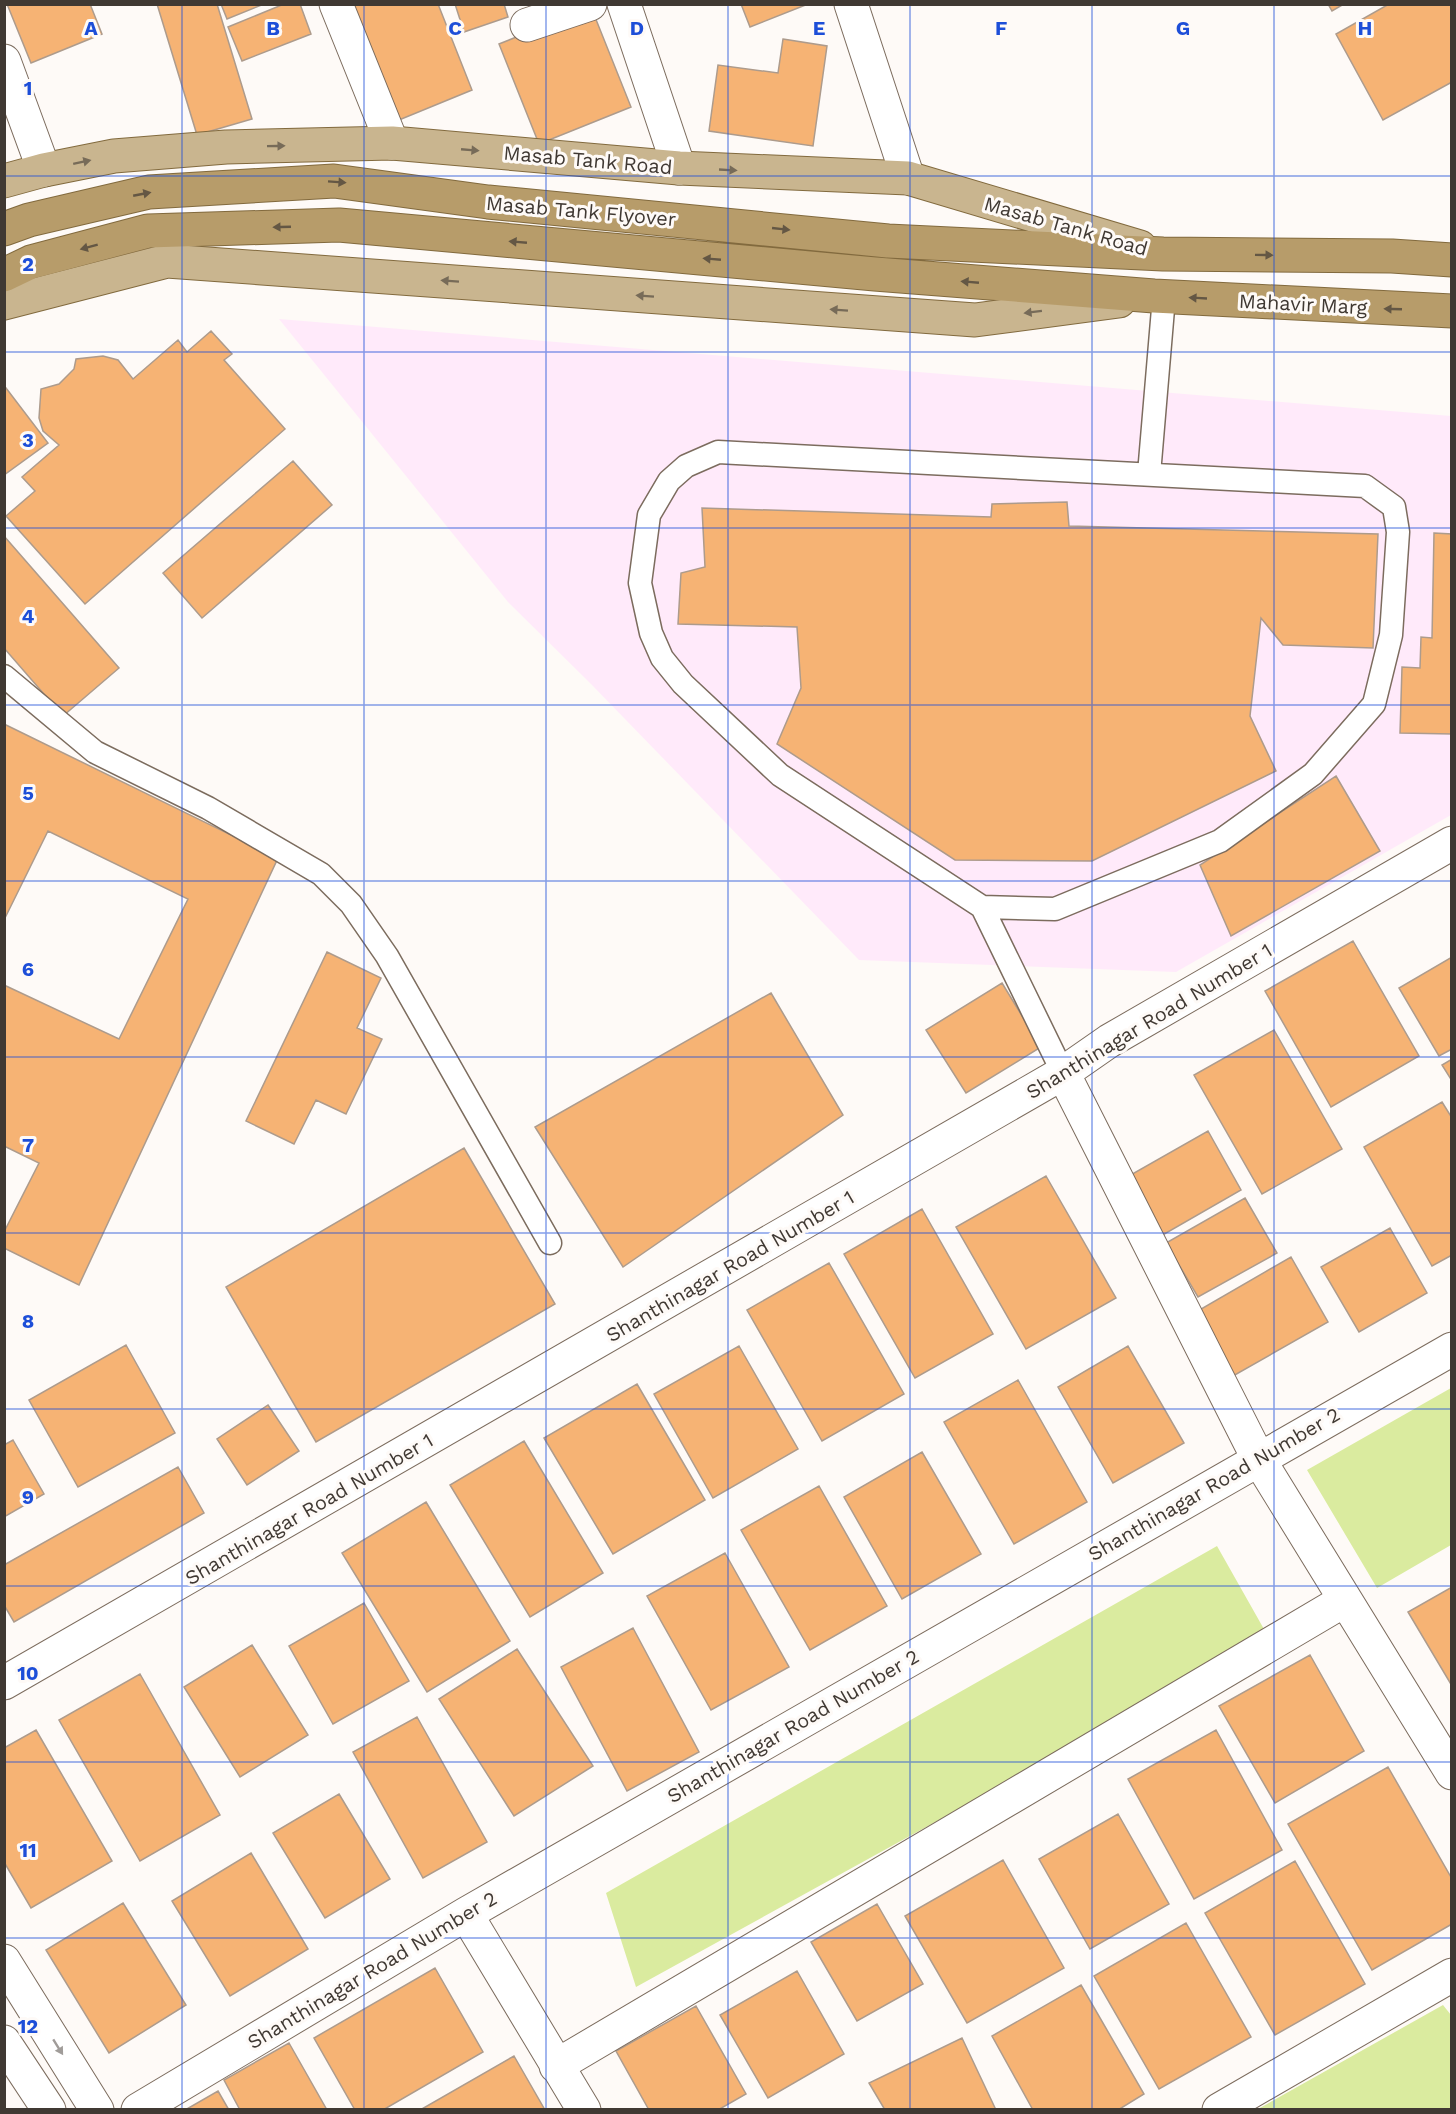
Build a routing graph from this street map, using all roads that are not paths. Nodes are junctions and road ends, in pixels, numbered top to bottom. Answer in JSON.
{"nodes":[{"id":1,"x":336,"y":4,"type":"edge"},
{"id":2,"x":590,"y":4,"type":"edge"},
{"id":3,"x":624,"y":4,"type":"edge"},
{"id":4,"x":850,"y":4,"type":"edge"},
{"id":5,"x":527,"y":25,"type":"dead end"},
{"id":6,"x":4,"y":61,"type":"edge"},
{"id":7,"x":392,"y":143,"type":"junction"},
{"id":8,"x":679,"y":168,"type":"junction"},
{"id":9,"x":44,"y":170,"type":"junction"},
{"id":10,"x":908,"y":178,"type":"junction"},
{"id":11,"x":4,"y":181,"type":"edge"},
{"id":12,"x":4,"y":229,"type":"edge"},
{"id":13,"x":1163,"y":254,"type":"junction"},
{"id":14,"x":1452,"y":260,"type":"edge"},
{"id":15,"x":4,"y":275,"type":"edge"},
{"id":16,"x":1159,"y":296,"type":"junction"},
{"id":17,"x":4,"y":303,"type":"edge"},
{"id":18,"x":1452,"y":311,"type":"edge"},
{"id":19,"x":1149,"y":474,"type":"junction"},
{"id":20,"x":4,"y":676,"type":"edge"},
{"id":21,"x":1452,"y":843,"type":"edge"},
{"id":22,"x":982,"y":907,"type":"junction"},
{"id":23,"x":1063,"y":1073,"type":"junction"},
{"id":24,"x":550,"y":1243,"type":"dead end"},
{"id":25,"x":1452,"y":1349,"type":"edge"},
{"id":26,"x":1258,"y":1458,"type":"junction"},
{"id":27,"x":1345,"y":1600,"type":"junction"},
{"id":28,"x":4,"y":1683,"type":"edge"},
{"id":29,"x":1452,"y":1773,"type":"edge"},
{"id":30,"x":466,"y":1914,"type":"junction"},
{"id":31,"x":4,"y":1961,"type":"edge"},
{"id":32,"x":1452,"y":1975,"type":"edge"},
{"id":33,"x":4,"y":2042,"type":"edge"},
{"id":34,"x":556,"y":2066,"type":"junction"},
{"id":35,"x":49,"y":2109,"type":"edge"},
{"id":36,"x":98,"y":2109,"type":"edge"},
{"id":37,"x":138,"y":2109,"type":"edge"},
{"id":38,"x":584,"y":2109,"type":"edge"},
{"id":39,"x":1219,"y":2109,"type":"edge"}],
"edges":[{"from":1,"to":7,"type":"street"},
{"from":2,"to":5,"type":"street"},
{"from":3,"to":8,"type":"street"},
{"from":4,"to":10,"type":"street"},
{"from":6,"to":9,"type":"street"},
{"from":7,"to":8,"type":"main road","name":"Masab Tank Road","one_way":true},
{"from":9,"to":7,"type":"main road","name":"Masab Tank Road","one_way":true},
{"from":8,"to":10,"type":"main road","name":"Masab Tank Road","one_way":true},
{"from":9,"to":11,"type":"main road","name":"Masab Tank Road"},
{"from":10,"to":13,"type":"main road","name":"Masab Tank Road"},
{"from":12,"to":13,"type":"highway","name":"Masab Tank Flyover","one_way":true},
{"from":13,"to":14,"type":"highway","one_way":true},
{"from":16,"to":15,"type":"highway","name":"Masab Tank Flyover","one_way":true},
{"from":16,"to":17,"type":"main road","one_way":true},
{"from":18,"to":16,"type":"highway","name":"Mahavir Marg","one_way":true},
{"from":16,"to":19,"type":"lane"},
{"from":19,"to":22,"type":"lane"},
{"from":19,"to":22,"type":"lane"},
{"from":20,"to":24,"type":"lane"},
{"from":21,"to":23,"type":"street","name":"Shanthinagar Road Number 1"},
{"from":22,"to":23,"type":"lane"},
{"from":23,"to":26,"type":"street"},
{"from":23,"to":28,"type":"street","name":"Shanthinagar Road Number 1"},
{"from":25,"to":26,"type":"street","name":"Shanthinagar Road Number 2"},
{"from":26,"to":27,"type":"street"},
{"from":26,"to":30,"type":"street","name":"Shanthinagar Road Number 2"},
{"from":27,"to":29,"type":"street"},
{"from":27,"to":34,"type":"street"},
{"from":30,"to":34,"type":"street"},
{"from":30,"to":37,"type":"street","name":"Shanthinagar Road Number 2"},
{"from":31,"to":36,"type":"street","one_way":true},
{"from":32,"to":39,"type":"street"},
{"from":33,"to":35,"type":"street"},
{"from":34,"to":38,"type":"street"}]}
